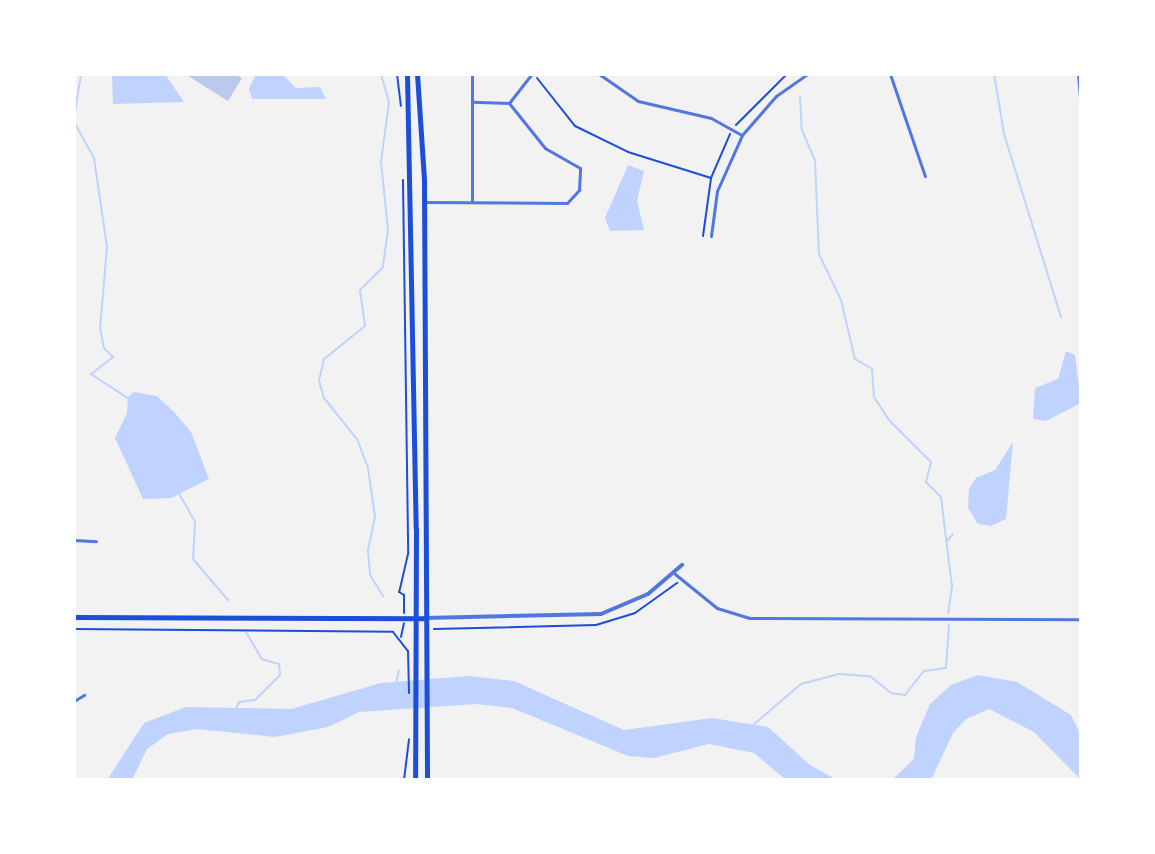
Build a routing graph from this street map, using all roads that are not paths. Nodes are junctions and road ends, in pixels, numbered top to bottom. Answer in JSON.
{"nodes":[{"id":1,"x":407,"y":74,"type":"edge"},
{"id":2,"x":417,"y":74,"type":"edge"},
{"id":3,"x":472,"y":74,"type":"edge"},
{"id":4,"x":533,"y":74,"type":"edge"},
{"id":5,"x":599,"y":74,"type":"edge"},
{"id":6,"x":808,"y":74,"type":"edge"},
{"id":7,"x":890,"y":74,"type":"edge"},
{"id":8,"x":1078,"y":74,"type":"edge"},
{"id":9,"x":472,"y":102,"type":"junction"},
{"id":10,"x":509,"y":103,"type":"junction"},
{"id":11,"x":1081,"y":111,"type":"edge"},
{"id":12,"x":742,"y":135,"type":"junction"},
{"id":13,"x":925,"y":176,"type":"dead end"},
{"id":14,"x":424,"y":202,"type":"junction"},
{"id":15,"x":472,"y":203,"type":"junction"},
{"id":16,"x":711,"y":236,"type":"dead end"},
{"id":17,"x":413,"y":330,"type":"junction"},
{"id":18,"x":424,"y":330,"type":"junction"},
{"id":19,"x":74,"y":540,"type":"edge"},
{"id":20,"x":96,"y":541,"type":"dead end"},
{"id":21,"x":682,"y":565,"type":"dead end"},
{"id":22,"x":675,"y":574,"type":"junction"},
{"id":23,"x":74,"y":617,"type":"edge"},
{"id":24,"x":416,"y":618,"type":"junction"},
{"id":25,"x":425,"y":618,"type":"junction"},
{"id":26,"x":1081,"y":619,"type":"edge"},
{"id":27,"x":84,"y":695,"type":"dead end"},
{"id":28,"x":74,"y":701,"type":"edge"},
{"id":29,"x":415,"y":780,"type":"edge"},
{"id":30,"x":427,"y":780,"type":"edge"}],
"edges":[{"from":1,"to":17,"type":"main road"},
{"from":2,"to":14,"type":"main road"},
{"from":3,"to":9,"type":"street"},
{"from":4,"to":10,"type":"street"},
{"from":5,"to":12,"type":"street"},
{"from":6,"to":12,"type":"street"},
{"from":7,"to":13,"type":"street"},
{"from":8,"to":11,"type":"street"},
{"from":9,"to":10,"type":"street"},
{"from":9,"to":15,"type":"street"},
{"from":10,"to":15,"type":"street"},
{"from":12,"to":16,"type":"street"},
{"from":14,"to":15,"type":"street"},
{"from":14,"to":18,"type":"main road"},
{"from":17,"to":18,"type":"street"},
{"from":17,"to":24,"type":"main road"},
{"from":18,"to":25,"type":"main road"},
{"from":19,"to":20,"type":"street"},
{"from":21,"to":22,"type":"street"},
{"from":22,"to":25,"type":"street"},
{"from":22,"to":26,"type":"street"},
{"from":23,"to":24,"type":"main road"},
{"from":24,"to":25,"type":"main road"},
{"from":24,"to":29,"type":"main road"},
{"from":25,"to":30,"type":"main road"},
{"from":27,"to":28,"type":"street"}]}
